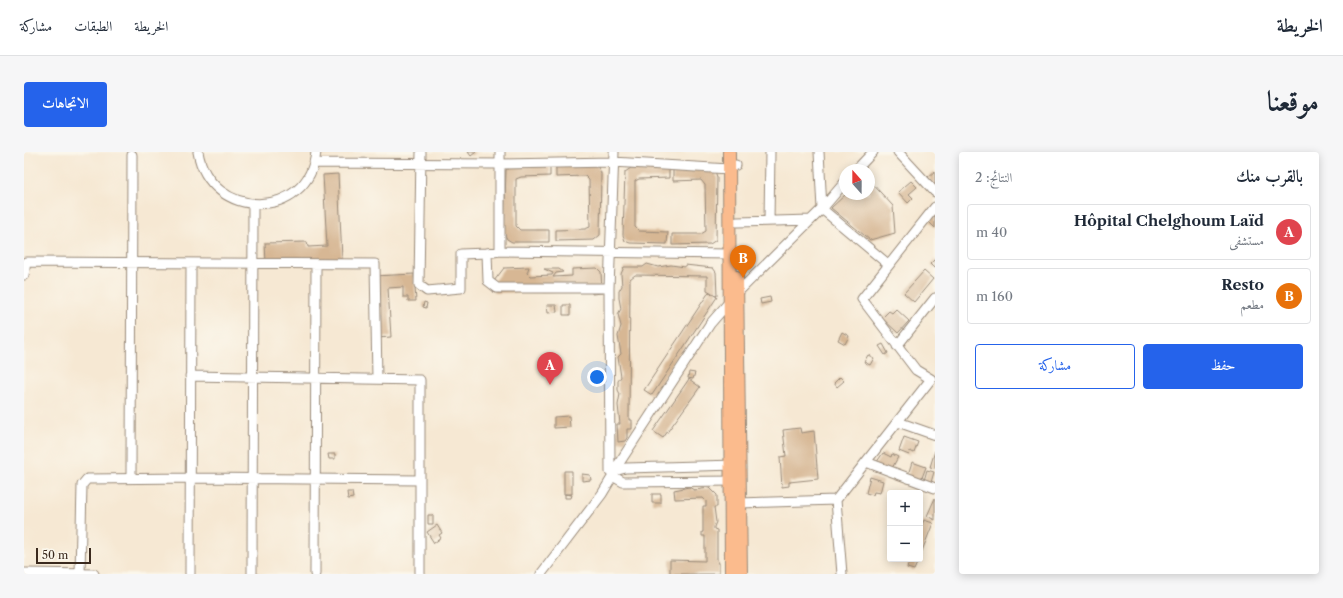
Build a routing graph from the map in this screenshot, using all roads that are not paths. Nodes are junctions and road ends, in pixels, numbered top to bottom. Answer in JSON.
{"nodes":[{"id":1,"x":198,"y":152,"type":"edge"},
{"id":2,"x":316,"y":152,"type":"edge"},
{"id":3,"x":421,"y":152,"type":"edge"},
{"id":4,"x":500,"y":152,"type":"edge"},
{"id":5,"x":614,"y":152,"type":"edge"},
{"id":6,"x":729,"y":152,"type":"edge"},
{"id":7,"x":736,"y":152,"type":"edge"},
{"id":8,"x":770,"y":152,"type":"edge"},
{"id":9,"x":819,"y":152,"type":"edge"},
{"id":10,"x":898,"y":152,"type":"edge"},
{"id":11,"x":869,"y":154,"type":"edge"},
{"id":12,"x":132,"y":155,"type":"dead end"},
{"id":13,"x":420,"y":162,"type":"junction"},
{"id":14,"x":613,"y":162,"type":"junction"},
{"id":15,"x":314,"y":163,"type":"junction"},
{"id":16,"x":501,"y":164,"type":"junction"},
{"id":17,"x":861,"y":164,"type":"edge"},
{"id":18,"x":733,"y":167,"type":"junction"},
{"id":19,"x":839,"y":189,"type":"edge"},
{"id":20,"x":935,"y":192,"type":"edge"},
{"id":21,"x":253,"y":205,"type":"junction"},
{"id":22,"x":935,"y":208,"type":"edge"},
{"id":23,"x":822,"y":209,"type":"junction"},
{"id":24,"x":811,"y":220,"type":"junction"},
{"id":25,"x":769,"y":221,"type":"junction"},
{"id":26,"x":737,"y":222,"type":"junction"},
{"id":27,"x":500,"y":251,"type":"junction"},
{"id":28,"x":487,"y":253,"type":"junction"},
{"id":29,"x":611,"y":253,"type":"junction"},
{"id":30,"x":730,"y":254,"type":"junction"},
{"id":31,"x":132,"y":263,"type":"junction"},
{"id":32,"x":190,"y":263,"type":"junction"},
{"id":33,"x":254,"y":264,"type":"junction"},
{"id":34,"x":316,"y":264,"type":"junction"},
{"id":35,"x":889,"y":265,"type":"junction"},
{"id":36,"x":24,"y":274,"type":"edge"},
{"id":37,"x":609,"y":288,"type":"junction"},
{"id":38,"x":737,"y":293,"type":"junction"},
{"id":39,"x":935,"y":298,"type":"edge"},
{"id":40,"x":729,"y":304,"type":"junction"},
{"id":41,"x":897,"y":346,"type":"junction"},
{"id":42,"x":190,"y":376,"type":"junction"},
{"id":43,"x":253,"y":377,"type":"junction"},
{"id":44,"x":316,"y":378,"type":"junction"},
{"id":45,"x":376,"y":378,"type":"junction"},
{"id":46,"x":933,"y":380,"type":"edge"},
{"id":47,"x":898,"y":422,"type":"junction"},
{"id":48,"x":935,"y":436,"type":"edge"},
{"id":49,"x":610,"y":450,"type":"junction"},
{"id":50,"x":866,"y":462,"type":"junction"},
{"id":51,"x":736,"y":465,"type":"junction"},
{"id":52,"x":623,"y":466,"type":"junction"},
{"id":53,"x":615,"y":476,"type":"junction"},
{"id":54,"x":131,"y":478,"type":"junction"},
{"id":55,"x":190,"y":478,"type":"junction"},
{"id":56,"x":253,"y":478,"type":"junction"},
{"id":57,"x":316,"y":479,"type":"junction"},
{"id":58,"x":420,"y":480,"type":"junction"},
{"id":59,"x":736,"y":481,"type":"junction"},
{"id":60,"x":935,"y":488,"type":"edge"},
{"id":61,"x":602,"y":494,"type":"junction"},
{"id":62,"x":836,"y":500,"type":"junction"},
{"id":63,"x":741,"y":503,"type":"junction"},
{"id":64,"x":24,"y":573,"type":"edge"},
{"id":65,"x":80,"y":574,"type":"edge"},
{"id":66,"x":94,"y":574,"type":"edge"},
{"id":67,"x":190,"y":574,"type":"edge"},
{"id":68,"x":252,"y":574,"type":"edge"},
{"id":69,"x":315,"y":574,"type":"edge"},
{"id":70,"x":420,"y":574,"type":"edge"},
{"id":71,"x":541,"y":574,"type":"edge"},
{"id":72,"x":730,"y":574,"type":"edge"},
{"id":73,"x":741,"y":574,"type":"edge"},
{"id":74,"x":842,"y":574,"type":"edge"}],
"edges":[{"from":1,"to":21,"type":"street"},
{"from":2,"to":15,"type":"street"},
{"from":3,"to":13,"type":"street"},
{"from":4,"to":16,"type":"street"},
{"from":5,"to":14,"type":"street"},
{"from":6,"to":18,"type":"main road"},
{"from":7,"to":18,"type":"main road"},
{"from":8,"to":25,"type":"street"},
{"from":9,"to":23,"type":"street"},
{"from":10,"to":20,"type":"street"},
{"from":11,"to":17,"type":"street"},
{"from":12,"to":31,"type":"street"},
{"from":13,"to":15,"type":"street"},
{"from":13,"to":16,"type":"street"},
{"from":13,"to":28,"type":"street"},
{"from":14,"to":16,"type":"street"},
{"from":14,"to":18,"type":"street"},
{"from":14,"to":29,"type":"street"},
{"from":15,"to":21,"type":"street"},
{"from":16,"to":27,"type":"street"},
{"from":18,"to":26,"type":"main road"},
{"from":18,"to":30,"type":"main road"},
{"from":19,"to":23,"type":"street"},
{"from":21,"to":33,"type":"street"},
{"from":22,"to":35,"type":"street"},
{"from":23,"to":24,"type":"street"},
{"from":23,"to":35,"type":"street"},
{"from":24,"to":25,"type":"street"},
{"from":24,"to":38,"type":"street"},
{"from":25,"to":26,"type":"street"},
{"from":26,"to":38,"type":"main road"},
{"from":27,"to":28,"type":"street"},
{"from":27,"to":29,"type":"street"},
{"from":28,"to":37,"type":"street"},
{"from":29,"to":30,"type":"street"},
{"from":29,"to":37,"type":"street"},
{"from":30,"to":40,"type":"main road"},
{"from":31,"to":32,"type":"street"},
{"from":31,"to":36,"type":"street"},
{"from":31,"to":54,"type":"street"},
{"from":32,"to":33,"type":"street"},
{"from":32,"to":42,"type":"street"},
{"from":33,"to":34,"type":"street"},
{"from":33,"to":43,"type":"street"},
{"from":34,"to":44,"type":"street"},
{"from":34,"to":45,"type":"street"},
{"from":35,"to":41,"type":"street"},
{"from":37,"to":49,"type":"street"},
{"from":38,"to":40,"type":"street"},
{"from":38,"to":51,"type":"main road"},
{"from":39,"to":41,"type":"street"},
{"from":40,"to":51,"type":"main road"},
{"from":40,"to":52,"type":"street"},
{"from":41,"to":46,"type":"street"},
{"from":42,"to":43,"type":"street"},
{"from":42,"to":55,"type":"street"},
{"from":43,"to":44,"type":"street"},
{"from":43,"to":56,"type":"street"},
{"from":44,"to":45,"type":"street"},
{"from":44,"to":57,"type":"street"},
{"from":45,"to":58,"type":"street"},
{"from":46,"to":47,"type":"street"},
{"from":47,"to":48,"type":"street"},
{"from":47,"to":50,"type":"street"},
{"from":49,"to":52,"type":"street"},
{"from":49,"to":53,"type":"street"},
{"from":50,"to":60,"type":"street"},
{"from":50,"to":62,"type":"street"},
{"from":51,"to":52,"type":"street"},
{"from":51,"to":59,"type":"main road"},
{"from":52,"to":53,"type":"street"},
{"from":53,"to":59,"type":"street"},
{"from":53,"to":61,"type":"street"},
{"from":53,"to":61,"type":"street"},
{"from":54,"to":55,"type":"street"},
{"from":54,"to":65,"type":"street"},
{"from":55,"to":56,"type":"street"},
{"from":55,"to":67,"type":"street"},
{"from":56,"to":57,"type":"street"},
{"from":56,"to":68,"type":"street"},
{"from":57,"to":58,"type":"street"},
{"from":57,"to":69,"type":"street"},
{"from":58,"to":70,"type":"street"},
{"from":59,"to":63,"type":"main road"},
{"from":59,"to":72,"type":"main road"},
{"from":61,"to":71,"type":"street"},
{"from":62,"to":63,"type":"street"},
{"from":62,"to":74,"type":"street"},
{"from":63,"to":73,"type":"main road"},
{"from":64,"to":65,"type":"street"},
{"from":65,"to":66,"type":"street"}]}
